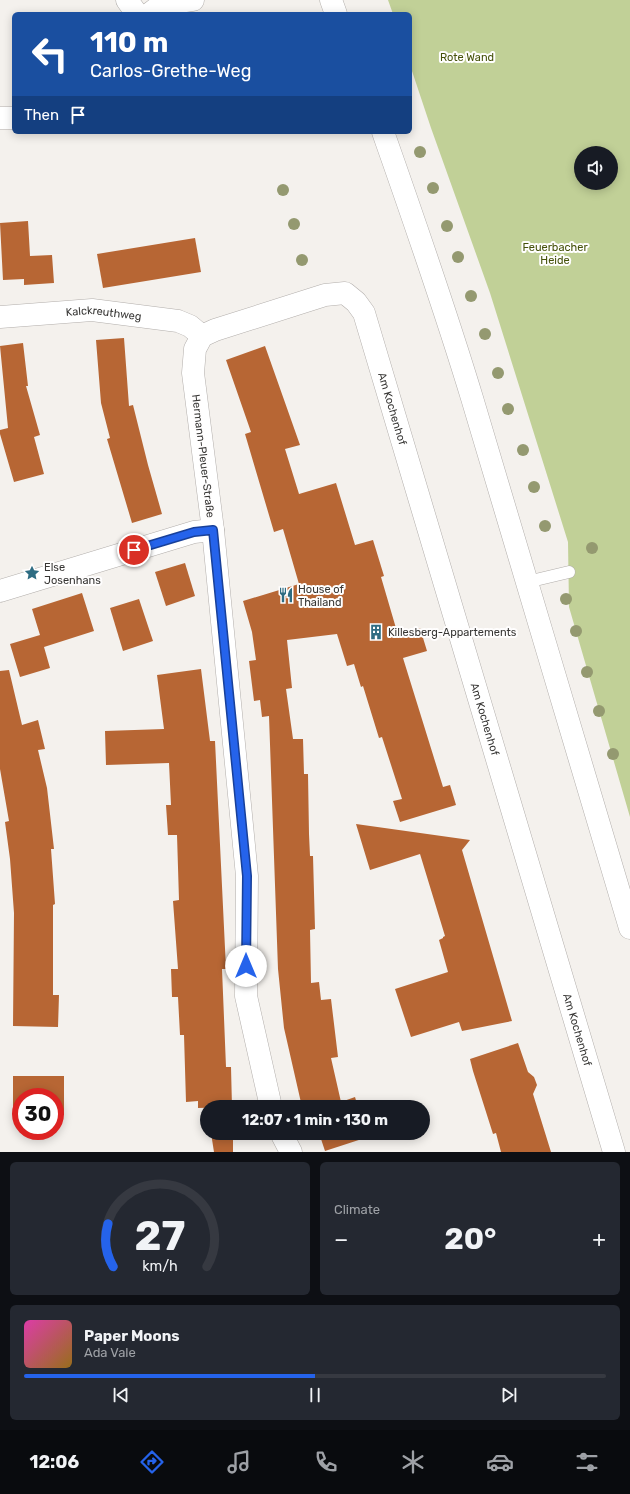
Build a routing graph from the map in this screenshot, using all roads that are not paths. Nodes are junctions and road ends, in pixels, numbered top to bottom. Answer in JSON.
{"nodes":[{"id":1,"x":127,"y":0,"type":"edge"},
{"id":2,"x":194,"y":0,"type":"edge"},
{"id":3,"x":331,"y":0,"type":"edge"},
{"id":4,"x":136,"y":12,"type":"edge"},
{"id":5,"x":152,"y":12,"type":"edge"},
{"id":6,"x":335,"y":12,"type":"edge"},
{"id":7,"x":0,"y":118,"type":"edge"},
{"id":8,"x":12,"y":118,"type":"edge"},
{"id":9,"x":384,"y":134,"type":"edge"},
{"id":10,"x":0,"y":317,"type":"edge"},
{"id":11,"x":202,"y":336,"type":"junction"},
{"id":12,"x":213,"y":530,"type":"junction"},
{"id":13,"x":570,"y":572,"type":"dead end"},
{"id":14,"x":527,"y":582,"type":"junction"},
{"id":15,"x":0,"y":591,"type":"edge"},
{"id":16,"x":630,"y":928,"type":"edge"},
{"id":17,"x":269,"y":1100,"type":"edge"},
{"id":18,"x":285,"y":1140,"type":"edge"},
{"id":19,"x":291,"y":1152,"type":"edge"},
{"id":20,"x":614,"y":1152,"type":"edge"}],
"edges":[{"from":1,"to":4,"type":"street"},
{"from":2,"to":5,"type":"street"},
{"from":3,"to":6,"type":"street"},
{"from":7,"to":8,"type":"street"},
{"from":9,"to":14,"type":"street"},
{"from":10,"to":11,"type":"street","name":"Kalckreuthweg"},
{"from":11,"to":12,"type":"street","name":"Hermann-Pleuer-Straße"},
{"from":11,"to":20,"type":"street","name":"Am Kochenhof"},
{"from":12,"to":15,"type":"street"},
{"from":12,"to":17,"type":"street","name":"Hermann-Pleuer-Straße"},
{"from":13,"to":14,"type":"lane"},
{"from":14,"to":16,"type":"street"},
{"from":18,"to":19,"type":"street"}]}
